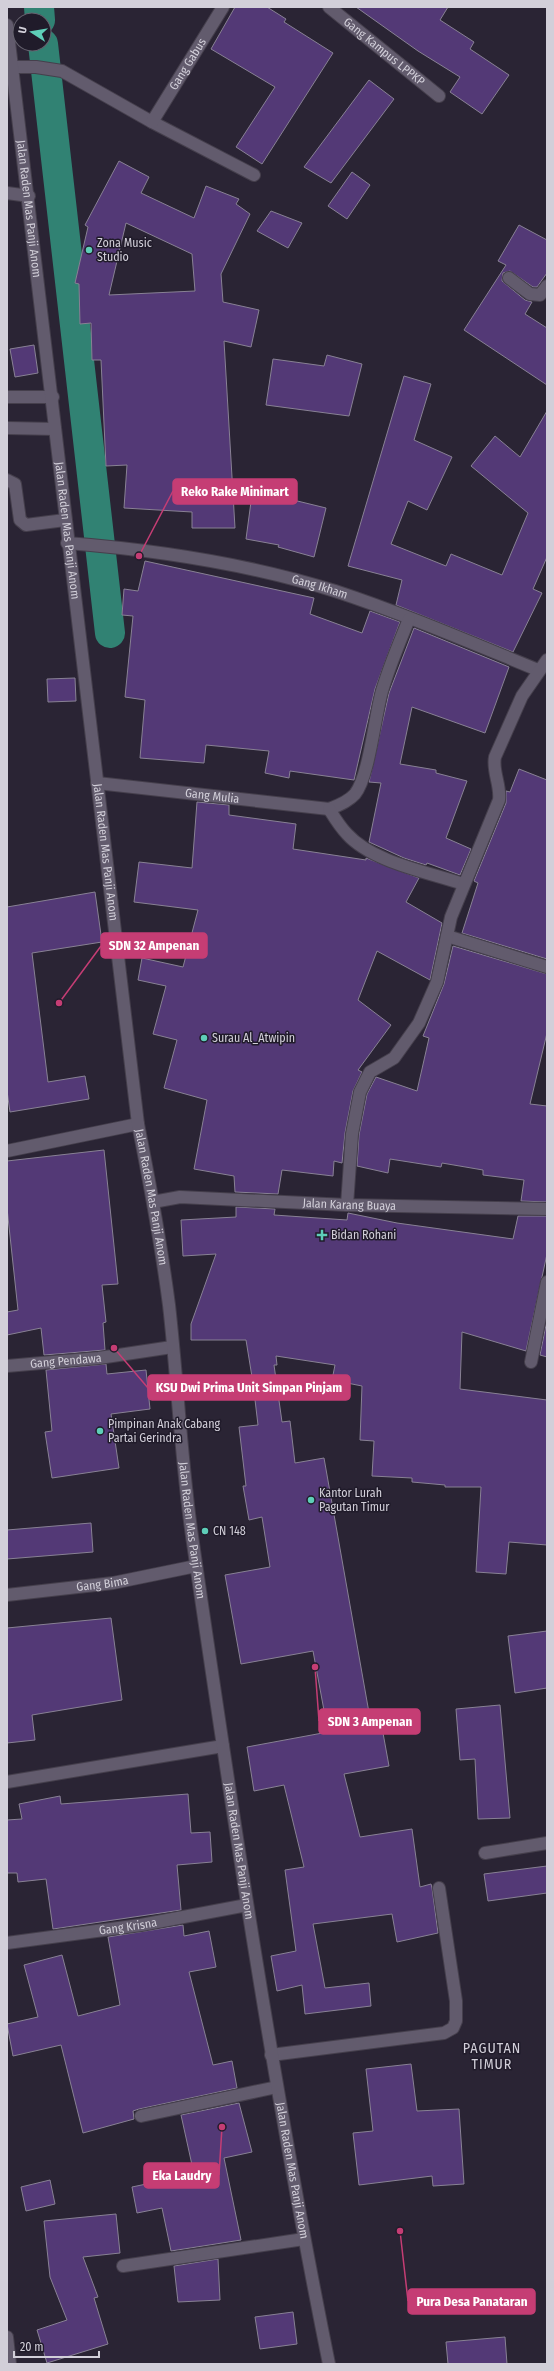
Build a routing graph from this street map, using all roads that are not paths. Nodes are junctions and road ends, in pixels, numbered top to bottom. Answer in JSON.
{"nodes":[{"id":1,"x":223,"y":7,"type":"edge"},
{"id":2,"x":329,"y":7,"type":"edge"},
{"id":3,"x":7,"y":26,"type":"edge"},
{"id":4,"x":8,"y":43,"type":"edge"},
{"id":5,"x":12,"y":67,"type":"junction"},
{"id":6,"x":439,"y":96,"type":"dead end"},
{"id":7,"x":152,"y":122,"type":"junction"},
{"id":8,"x":254,"y":175,"type":"dead end"},
{"id":9,"x":7,"y":193,"type":"edge"},
{"id":10,"x":29,"y":196,"type":"junction"},
{"id":11,"x":509,"y":278,"type":"dead end"},
{"id":12,"x":547,"y":286,"type":"edge"},
{"id":13,"x":7,"y":397,"type":"edge"},
{"id":14,"x":53,"y":397,"type":"junction"},
{"id":15,"x":7,"y":428,"type":"edge"},
{"id":16,"x":55,"y":429,"type":"junction"},
{"id":17,"x":7,"y":480,"type":"edge"},
{"id":18,"x":65,"y":520,"type":"junction"},
{"id":19,"x":67,"y":543,"type":"junction"},
{"id":20,"x":409,"y":619,"type":"junction"},
{"id":21,"x":547,"y":660,"type":"edge"},
{"id":22,"x":538,"y":670,"type":"junction"},
{"id":23,"x":97,"y":783,"type":"junction"},
{"id":24,"x":328,"y":809,"type":"junction"},
{"id":25,"x":463,"y":884,"type":"junction"},
{"id":26,"x":447,"y":936,"type":"junction"},
{"id":27,"x":547,"y":967,"type":"edge"},
{"id":28,"x":138,"y":1124,"type":"junction"},
{"id":29,"x":7,"y":1151,"type":"edge"},
{"id":30,"x":153,"y":1202,"type":"junction"},
{"id":31,"x":347,"y":1205,"type":"junction"},
{"id":32,"x":547,"y":1209,"type":"edge"},
{"id":33,"x":547,"y":1282,"type":"edge"},
{"id":34,"x":172,"y":1347,"type":"junction"},
{"id":35,"x":531,"y":1362,"type":"dead end"},
{"id":36,"x":7,"y":1366,"type":"edge"},
{"id":37,"x":196,"y":1566,"type":"junction"},
{"id":38,"x":7,"y":1595,"type":"edge"},
{"id":39,"x":223,"y":1746,"type":"junction"},
{"id":40,"x":7,"y":1782,"type":"edge"},
{"id":41,"x":547,"y":1843,"type":"edge"},
{"id":42,"x":485,"y":1853,"type":"dead end"},
{"id":43,"x":439,"y":1888,"type":"dead end"},
{"id":44,"x":247,"y":1905,"type":"junction"},
{"id":45,"x":7,"y":1944,"type":"edge"},
{"id":46,"x":271,"y":2055,"type":"junction"},
{"id":47,"x":277,"y":2087,"type":"junction"},
{"id":48,"x":141,"y":2116,"type":"dead end"},
{"id":49,"x":304,"y":2239,"type":"junction"},
{"id":50,"x":123,"y":2266,"type":"dead end"},
{"id":51,"x":7,"y":2337,"type":"edge"},
{"id":52,"x":10,"y":2364,"type":"edge"},
{"id":53,"x":329,"y":2364,"type":"edge"}],
"edges":[{"from":1,"to":7,"type":"street","name":"Gang Gabus"},
{"from":2,"to":6,"type":"street","name":"Gang Kampus LPPKP"},
{"from":3,"to":4,"type":"street","name":"Jalan Raden Mas Panji Anom"},
{"from":4,"to":5,"type":"street","name":"Jalan Raden Mas Panji Anom"},
{"from":5,"to":7,"type":"street"},
{"from":5,"to":10,"type":"street","name":"Jalan Raden Mas Panji Anom"},
{"from":7,"to":8,"type":"street"},
{"from":9,"to":10,"type":"street"},
{"from":10,"to":14,"type":"street","name":"Jalan Raden Mas Panji Anom"},
{"from":11,"to":12,"type":"street"},
{"from":13,"to":14,"type":"street"},
{"from":14,"to":16,"type":"street","name":"Jalan Raden Mas Panji Anom"},
{"from":15,"to":16,"type":"street"},
{"from":16,"to":18,"type":"street","name":"Jalan Raden Mas Panji Anom"},
{"from":17,"to":18,"type":"street"},
{"from":18,"to":19,"type":"street","name":"Jalan Raden Mas Panji Anom"},
{"from":19,"to":20,"type":"street","name":"Gang Ikham"},
{"from":19,"to":23,"type":"street","name":"Jalan Raden Mas Panji Anom"},
{"from":20,"to":22,"type":"street","name":"Gang Ikham"},
{"from":20,"to":24,"type":"street"},
{"from":21,"to":22,"type":"street"},
{"from":22,"to":25,"type":"street"},
{"from":23,"to":24,"type":"street","name":"Gang Mulia"},
{"from":23,"to":28,"type":"street","name":"Jalan Raden Mas Panji Anom"},
{"from":24,"to":25,"type":"street"},
{"from":25,"to":26,"type":"street"},
{"from":26,"to":27,"type":"street"},
{"from":26,"to":31,"type":"street"},
{"from":28,"to":29,"type":"street"},
{"from":28,"to":30,"type":"street","name":"Jalan Raden Mas Panji Anom"},
{"from":30,"to":31,"type":"street","name":"Jalan Karang Buaya"},
{"from":30,"to":34,"type":"street","name":"Jalan Raden Mas Panji Anom"},
{"from":31,"to":32,"type":"street","name":"Jalan Karang Buaya"},
{"from":33,"to":35,"type":"street"},
{"from":34,"to":36,"type":"street","name":"Gang Pendawa"},
{"from":34,"to":37,"type":"street","name":"Jalan Raden Mas Panji Anom"},
{"from":37,"to":38,"type":"street","name":"Gang Bima"},
{"from":37,"to":39,"type":"street","name":"Jalan Raden Mas Panji Anom"},
{"from":39,"to":40,"type":"street"},
{"from":39,"to":44,"type":"street","name":"Jalan Raden Mas Panji Anom"},
{"from":41,"to":42,"type":"street"},
{"from":43,"to":46,"type":"street"},
{"from":44,"to":45,"type":"street","name":"Gang Krisna"},
{"from":44,"to":46,"type":"street","name":"Jalan Raden Mas Panji Anom"},
{"from":46,"to":47,"type":"street","name":"Jalan Raden Mas Panji Anom"},
{"from":47,"to":48,"type":"street"},
{"from":47,"to":49,"type":"street","name":"Jalan Raden Mas Panji Anom"},
{"from":49,"to":50,"type":"street"},
{"from":49,"to":53,"type":"street","name":"Jalan Raden Mas Panji Anom"},
{"from":51,"to":52,"type":"street"}]}
